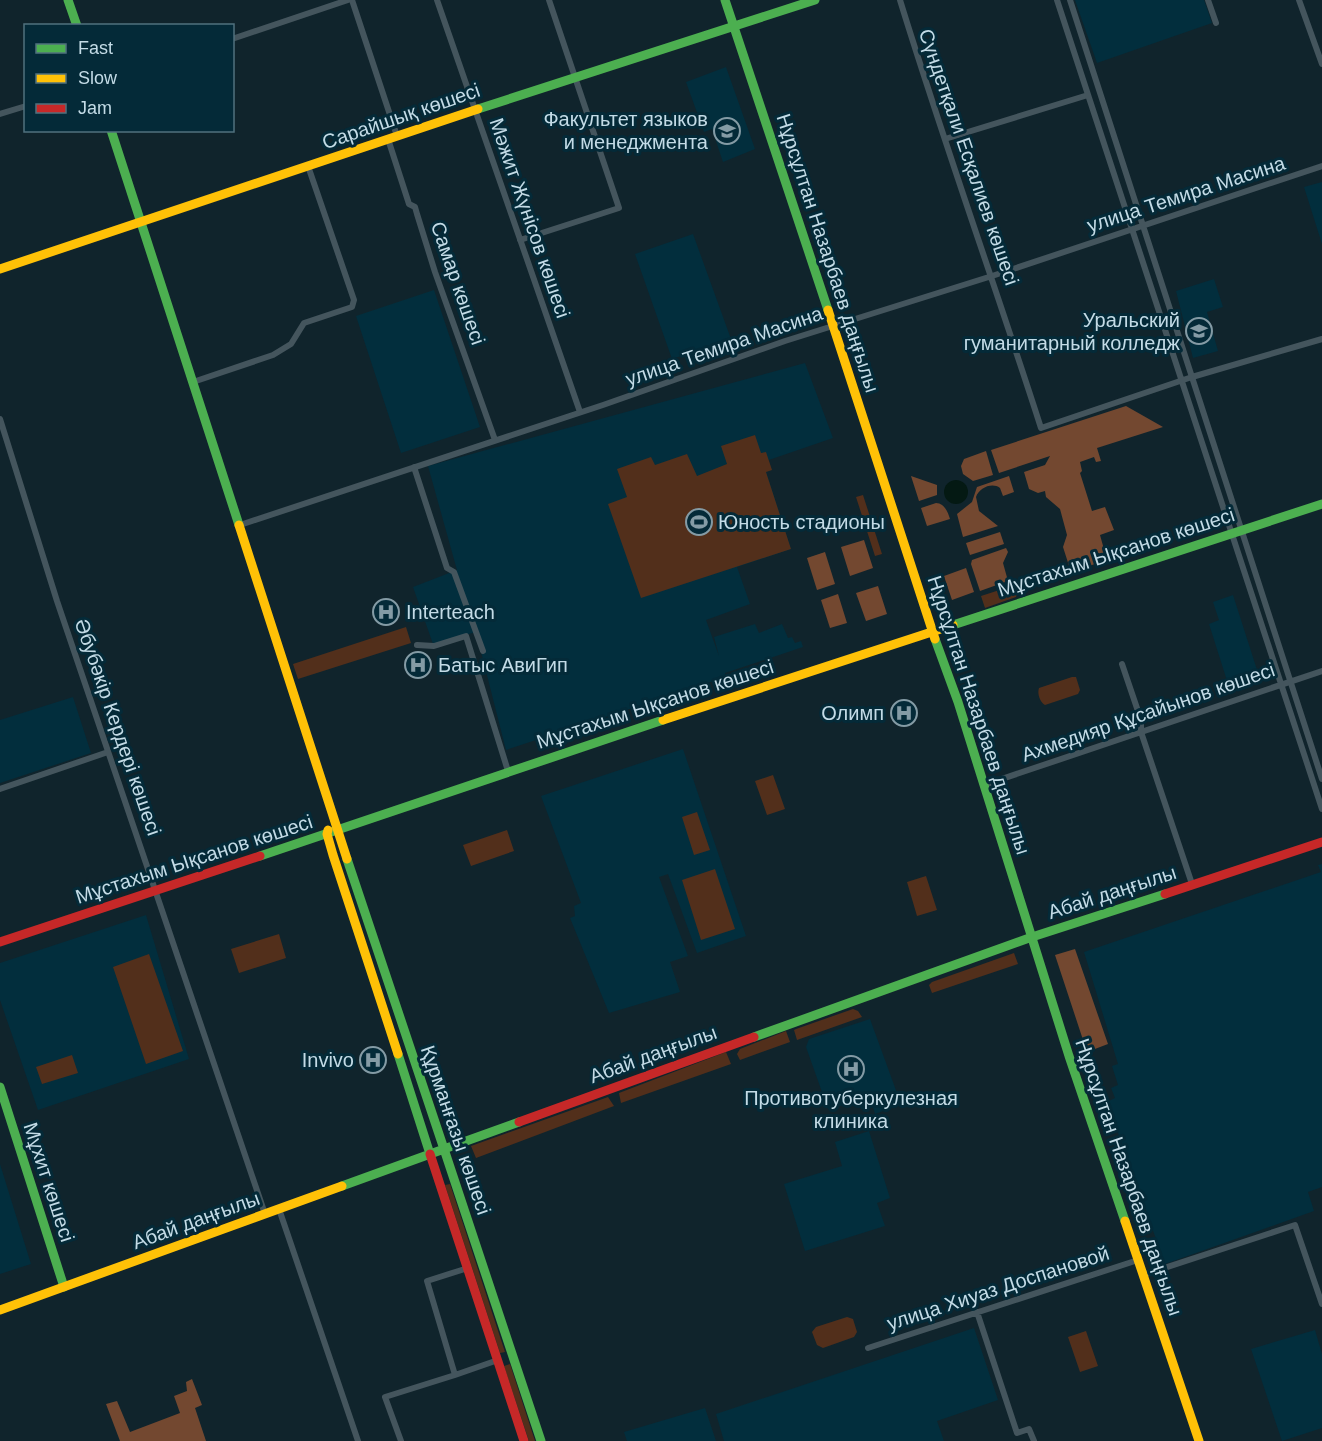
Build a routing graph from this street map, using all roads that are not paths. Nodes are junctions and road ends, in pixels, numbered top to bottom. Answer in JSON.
{"nodes":[{"id":1,"x":68,"y":0,"type":"edge"},
{"id":2,"x":350,"y":0,"type":"edge"},
{"id":3,"x":437,"y":0,"type":"edge"},
{"id":4,"x":549,"y":0,"type":"edge"},
{"id":5,"x":725,"y":0,"type":"edge"},
{"id":6,"x":815,"y":0,"type":"edge"},
{"id":7,"x":900,"y":0,"type":"edge"},
{"id":8,"x":1057,"y":0,"type":"edge"},
{"id":9,"x":1070,"y":0,"type":"edge"},
{"id":10,"x":1208,"y":0,"type":"edge"},
{"id":11,"x":1299,"y":0,"type":"edge"},
{"id":12,"x":1216,"y":23,"type":"dead end"},
{"id":13,"x":76,"y":24,"type":"edge"},
{"id":14,"x":734,"y":27,"type":"junction"},
{"id":15,"x":234,"y":38,"type":"edge"},
{"id":16,"x":1322,"y":64,"type":"edge"},
{"id":17,"x":575,"y":78,"type":"junction"},
{"id":18,"x":1088,"y":95,"type":"junction"},
{"id":19,"x":24,"y":107,"type":"edge"},
{"id":20,"x":475,"y":110,"type":"junction"},
{"id":21,"x":0,"y":114,"type":"edge"},
{"id":22,"x":112,"y":132,"type":"edge"},
{"id":23,"x":393,"y":138,"type":"junction"},
{"id":24,"x":945,"y":139,"type":"junction"},
{"id":25,"x":308,"y":166,"type":"junction"},
{"id":26,"x":1322,"y":166,"type":"edge"},
{"id":27,"x":142,"y":223,"type":"junction"},
{"id":28,"x":1143,"y":225,"type":"junction"},
{"id":29,"x":1132,"y":229,"type":"junction"},
{"id":30,"x":520,"y":240,"type":"junction"},
{"id":31,"x":0,"y":269,"type":"edge"},
{"id":32,"x":992,"y":276,"type":"junction"},
{"id":33,"x":833,"y":327,"type":"junction"},
{"id":34,"x":1322,"y":339,"type":"edge"},
{"id":35,"x":1192,"y":377,"type":"junction"},
{"id":36,"x":1183,"y":380,"type":"junction"},
{"id":37,"x":193,"y":382,"type":"junction"},
{"id":38,"x":580,"y":412,"type":"junction"},
{"id":39,"x":0,"y":419,"type":"edge"},
{"id":40,"x":495,"y":440,"type":"junction"},
{"id":41,"x":8,"y":444,"type":"junction"},
{"id":42,"x":0,"y":446,"type":"edge"},
{"id":43,"x":414,"y":467,"type":"junction"},
{"id":44,"x":1322,"y":504,"type":"edge"},
{"id":45,"x":240,"y":525,"type":"junction"},
{"id":46,"x":1237,"y":531,"type":"junction"},
{"id":47,"x":933,"y":631,"type":"junction"},
{"id":48,"x":417,"y":645,"type":"dead end"},
{"id":49,"x":483,"y":651,"type":"dead end"},
{"id":50,"x":1122,"y":664,"type":"dead end"},
{"id":51,"x":1322,"y":671,"type":"edge"},
{"id":52,"x":1291,"y":682,"type":"junction"},
{"id":53,"x":1282,"y":684,"type":"junction"},
{"id":54,"x":1142,"y":732,"type":"junction"},
{"id":55,"x":108,"y":752,"type":"junction"},
{"id":56,"x":508,"y":771,"type":"junction"},
{"id":57,"x":1322,"y":779,"type":"edge"},
{"id":58,"x":984,"y":785,"type":"junction"},
{"id":59,"x":0,"y":789,"type":"edge"},
{"id":60,"x":1322,"y":809,"type":"edge"},
{"id":61,"x":333,"y":816,"type":"junction"},
{"id":62,"x":339,"y":830,"type":"junction"},
{"id":63,"x":327,"y":834,"type":"junction"},
{"id":64,"x":1322,"y":842,"type":"edge"},
{"id":65,"x":1192,"y":885,"type":"junction"},
{"id":66,"x":156,"y":890,"type":"junction"},
{"id":67,"x":1032,"y":937,"type":"junction"},
{"id":68,"x":0,"y":942,"type":"edge"},
{"id":69,"x":1,"y":1090,"type":"edge"},
{"id":70,"x":444,"y":1149,"type":"junction"},
{"id":71,"x":430,"y":1154,"type":"junction"},
{"id":72,"x":279,"y":1209,"type":"junction"},
{"id":73,"x":265,"y":1214,"type":"junction"},
{"id":74,"x":1138,"y":1260,"type":"junction"},
{"id":75,"x":468,"y":1268,"type":"junction"},
{"id":76,"x":1143,"y":1275,"type":"junction"},
{"id":77,"x":64,"y":1287,"type":"junction"},
{"id":78,"x":1322,"y":1304,"type":"edge"},
{"id":79,"x":0,"y":1310,"type":"edge"},
{"id":80,"x":977,"y":1312,"type":"junction"},
{"id":81,"x":868,"y":1348,"type":"dead end"},
{"id":82,"x":513,"y":1356,"type":"junction"},
{"id":83,"x":498,"y":1360,"type":"junction"},
{"id":84,"x":455,"y":1374,"type":"junction"},
{"id":85,"x":358,"y":1441,"type":"edge"},
{"id":86,"x":401,"y":1441,"type":"edge"},
{"id":87,"x":524,"y":1441,"type":"edge"},
{"id":88,"x":541,"y":1441,"type":"edge"},
{"id":89,"x":1034,"y":1441,"type":"edge"},
{"id":90,"x":1199,"y":1441,"type":"edge"}],
"edges":[{"from":1,"to":13,"type":"street"},
{"from":2,"to":15,"type":"street"},
{"from":2,"to":23,"type":"street","name":"Самар көшесі"},
{"from":3,"to":20,"type":"street","name":"Мәжит Жүнісов көшесі"},
{"from":4,"to":17,"type":"street"},
{"from":5,"to":14,"type":"street","name":"Нұрсұлтан Назарбаев даңғылы"},
{"from":6,"to":14,"type":"street","name":"Сарайшық көшесі"},
{"from":7,"to":24,"type":"street","name":"Сүндетқали Есқалиев көшесі"},
{"from":8,"to":18,"type":"street"},
{"from":9,"to":28,"type":"street"},
{"from":10,"to":12,"type":"street"},
{"from":11,"to":16,"type":"street"},
{"from":14,"to":17,"type":"street","name":"Сарайшық көшесі"},
{"from":14,"to":33,"type":"street","name":"Нұрсұлтан Назарбаев даңғылы"},
{"from":17,"to":20,"type":"street","name":"Сарайшық көшесі"},
{"from":17,"to":30,"type":"street"},
{"from":18,"to":24,"type":"street"},
{"from":18,"to":29,"type":"street"},
{"from":19,"to":21,"type":"street"},
{"from":20,"to":23,"type":"street","name":"Сарайшық көшесі"},
{"from":20,"to":30,"type":"street","name":"Мәжит Жүнісов көшесі"},
{"from":22,"to":27,"type":"street","name":"Құрманғазы көшесі"},
{"from":23,"to":25,"type":"street","name":"Сарайшық көшесі"},
{"from":23,"to":40,"type":"street","name":"Самар көшесі"},
{"from":24,"to":32,"type":"street","name":"Сүндетқали Есқалиев көшесі"},
{"from":25,"to":27,"type":"street","name":"Сарайшық көшесі"},
{"from":25,"to":37,"type":"street"},
{"from":26,"to":28,"type":"street","name":"улица Темира Масина"},
{"from":27,"to":31,"type":"street","name":"Сарайшық көшесі"},
{"from":27,"to":37,"type":"street","name":"Құрманғазы көшесі"},
{"from":28,"to":29,"type":"street","name":"улица Темира Масина"},
{"from":28,"to":35,"type":"street"},
{"from":29,"to":32,"type":"street","name":"улица Темира Масина"},
{"from":29,"to":36,"type":"street"},
{"from":30,"to":38,"type":"street","name":"Мәжит Жүнісов көшесі"},
{"from":32,"to":33,"type":"street","name":"улица Темира Масина"},
{"from":32,"to":36,"type":"street","name":"Сүндетқали Есқалиев көшесі"},
{"from":33,"to":38,"type":"street","name":"улица Темира Масина"},
{"from":33,"to":47,"type":"street","name":"Нұрсұлтан Назарбаев даңғылы"},
{"from":34,"to":35,"type":"street"},
{"from":35,"to":36,"type":"street"},
{"from":35,"to":46,"type":"street"},
{"from":36,"to":46,"type":"street"},
{"from":37,"to":45,"type":"street","name":"Құрманғазы көшесі"},
{"from":38,"to":40,"type":"street","name":"улица Темира Масина"},
{"from":39,"to":41,"type":"street","name":"Әбубәкір Кердері көшесі"},
{"from":40,"to":43,"type":"street","name":"улица Темира Масина"},
{"from":41,"to":42,"type":"street"},
{"from":41,"to":55,"type":"street","name":"Әбубәкір Кердері көшесі"},
{"from":43,"to":45,"type":"street","name":"улица Темира Масина"},
{"from":43,"to":49,"type":"street"},
{"from":44,"to":46,"type":"street","name":"Мұстахым Ықсанов көшесі"},
{"from":45,"to":61,"type":"street","name":"Құрманғазы көшесі"},
{"from":46,"to":47,"type":"street","name":"Мұстахым Ықсанов көшесі"},
{"from":46,"to":52,"type":"street"},
{"from":46,"to":53,"type":"street"},
{"from":47,"to":56,"type":"street","name":"Мұстахым Ықсанов көшесі"},
{"from":47,"to":58,"type":"street","name":"Нұрсұлтан Назарбаев даңғылы"},
{"from":48,"to":56,"type":"street"},
{"from":50,"to":54,"type":"street"},
{"from":51,"to":52,"type":"street","name":"Ахмедияр Құсайынов көшесі"},
{"from":52,"to":53,"type":"street","name":"Ахмедияр Құсайынов көшесі"},
{"from":52,"to":57,"type":"street"},
{"from":53,"to":54,"type":"street","name":"Ахмедияр Құсайынов көшесі"},
{"from":53,"to":60,"type":"street"},
{"from":54,"to":58,"type":"street","name":"Ахмедияр Құсайынов көшесі"},
{"from":54,"to":65,"type":"street"},
{"from":55,"to":59,"type":"street"},
{"from":55,"to":66,"type":"street","name":"Әбубәкір Кердері көшесі"},
{"from":56,"to":62,"type":"street","name":"Мұстахым Ықсанов көшесі"},
{"from":58,"to":67,"type":"street","name":"Нұрсұлтан Назарбаев даңғылы"},
{"from":61,"to":62,"type":"street","name":"Құрманғазы көшесі"},
{"from":61,"to":63,"type":"street"},
{"from":62,"to":63,"type":"street","name":"Мұстахым Ықсанов көшесі"},
{"from":62,"to":70,"type":"street","name":"Құрманғазы көшесі"},
{"from":63,"to":66,"type":"street","name":"Мұстахым Ықсанов көшесі"},
{"from":63,"to":71,"type":"street","name":"Құрманғазы көшесі"},
{"from":64,"to":65,"type":"street","name":"Абай даңғылы"},
{"from":65,"to":67,"type":"street","name":"Абай даңғылы"},
{"from":66,"to":68,"type":"street","name":"Мұстахым Ықсанов көшесі"},
{"from":66,"to":73,"type":"street","name":"Әбубәкір Кердері көшесі"},
{"from":67,"to":70,"type":"street","name":"Абай даңғылы"},
{"from":67,"to":74,"type":"street","name":"Нұрсұлтан Назарбаев даңғылы"},
{"from":69,"to":77,"type":"street","name":"Мұхит көшесі"},
{"from":70,"to":71,"type":"street","name":"Абай даңғылы"},
{"from":70,"to":82,"type":"street","name":"Құрманғазы көшесі"},
{"from":71,"to":72,"type":"street","name":"Абай даңғылы"},
{"from":71,"to":75,"type":"street","name":"Құрманғазы көшесі"},
{"from":72,"to":73,"type":"street","name":"Абай даңғылы"},
{"from":72,"to":85,"type":"street"},
{"from":73,"to":77,"type":"street","name":"Абай даңғылы"},
{"from":74,"to":76,"type":"street","name":"Нұрсұлтан Назарбаев даңғылы"},
{"from":74,"to":80,"type":"street","name":"улица Хиуаз Доспановой"},
{"from":75,"to":83,"type":"street","name":"Құрманғазы көшесі"},
{"from":75,"to":84,"type":"street"},
{"from":76,"to":78,"type":"street"},
{"from":76,"to":90,"type":"street","name":"Нұрсұлтан Назарбаев даңғылы"},
{"from":77,"to":79,"type":"street","name":"Абай даңғылы"},
{"from":80,"to":81,"type":"street","name":"улица Хиуаз Доспановой"},
{"from":80,"to":89,"type":"street"},
{"from":82,"to":83,"type":"street"},
{"from":82,"to":88,"type":"street","name":"Құрманғазы көшесі"},
{"from":83,"to":84,"type":"street"},
{"from":83,"to":87,"type":"street","name":"Құрманғазы көшесі"},
{"from":84,"to":86,"type":"street"}]}
